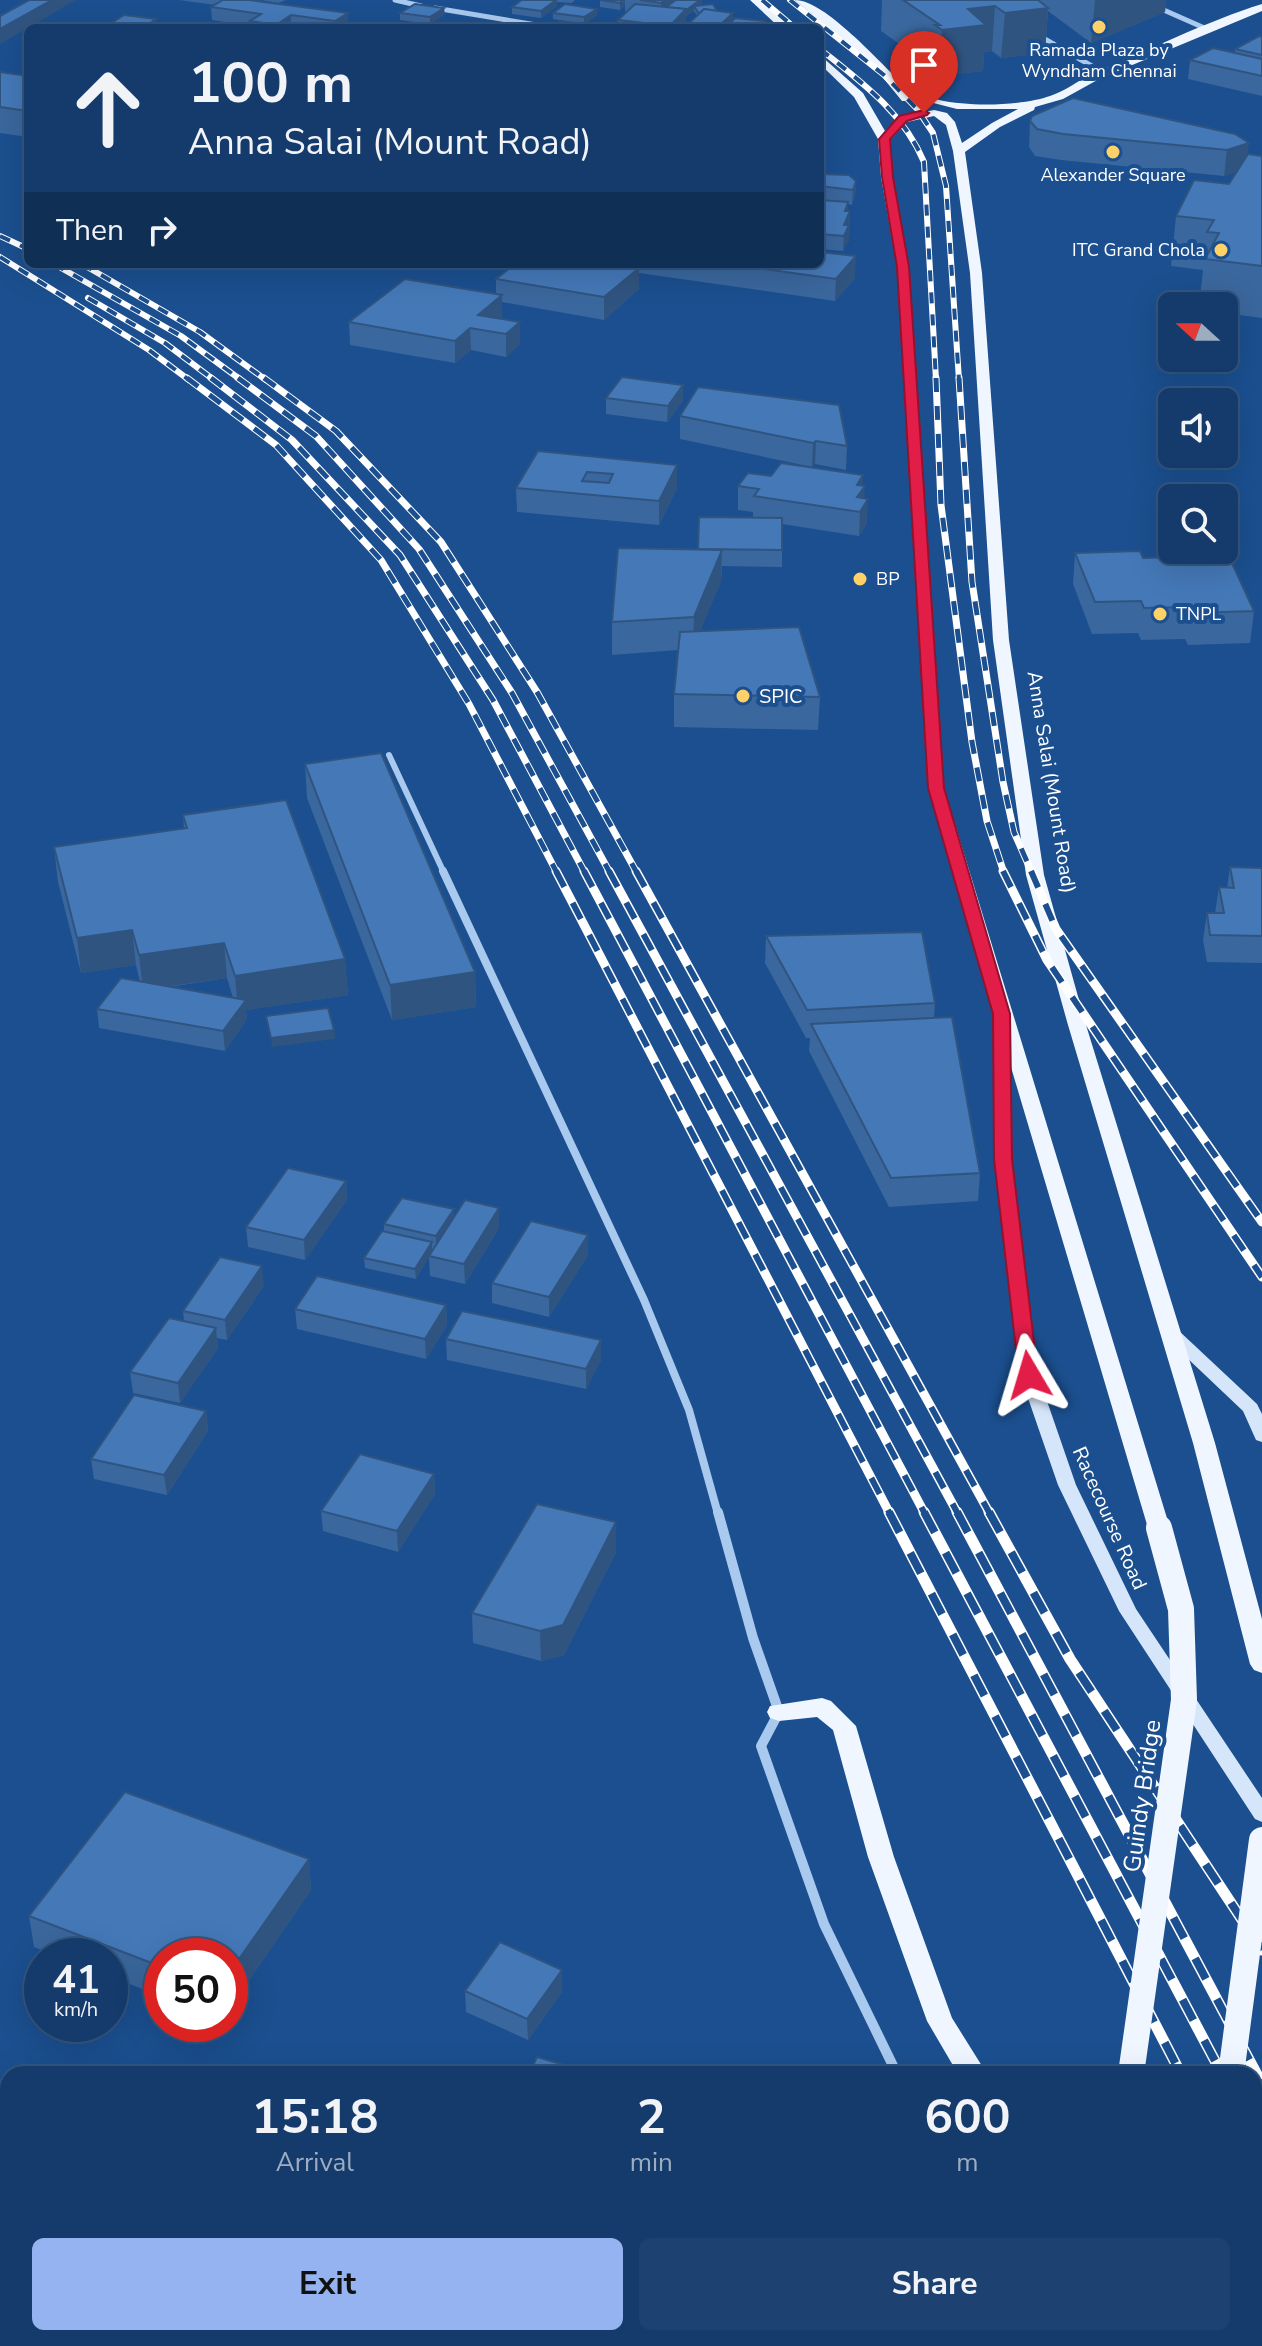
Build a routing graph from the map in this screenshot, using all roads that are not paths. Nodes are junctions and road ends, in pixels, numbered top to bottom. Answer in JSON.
{"nodes":[{"id":1,"x":395,"y":0,"type":"edge"},
{"id":2,"x":755,"y":0,"type":"edge"},
{"id":3,"x":800,"y":0,"type":"edge"},
{"id":4,"x":1141,"y":0,"type":"edge"},
{"id":5,"x":1262,"y":7,"type":"edge"},
{"id":6,"x":532,"y":24,"type":"edge"},
{"id":7,"x":782,"y":24,"type":"edge"},
{"id":8,"x":1029,"y":30,"type":"edge"},
{"id":9,"x":1209,"y":30,"type":"junction"},
{"id":10,"x":824,"y":62,"type":"edge"},
{"id":11,"x":1104,"y":73,"type":"junction"},
{"id":12,"x":902,"y":89,"type":"junction"},
{"id":13,"x":1054,"y":98,"type":"junction"},
{"id":14,"x":903,"y":119,"type":"junction"},
{"id":15,"x":884,"y":139,"type":"junction"},
{"id":16,"x":959,"y":151,"type":"junction"},
{"id":17,"x":389,"y":755,"type":"dead end"},
{"id":18,"x":1002,"y":1014,"type":"junction"},
{"id":19,"x":1172,"y":1334,"type":"junction"},
{"id":20,"x":1262,"y":1436,"type":"edge"},
{"id":21,"x":1260,"y":1655,"type":"edge"},
{"id":22,"x":779,"y":1712,"type":"junction"},
{"id":23,"x":1262,"y":1814,"type":"edge"},
{"id":24,"x":1262,"y":1840,"type":"edge"},
{"id":25,"x":893,"y":2066,"type":"edge"},
{"id":26,"x":968,"y":2066,"type":"edge"},
{"id":27,"x":1132,"y":2066,"type":"edge"},
{"id":28,"x":1232,"y":2066,"type":"edge"}],
"edges":[{"from":1,"to":6,"type":"street"},
{"from":2,"to":7,"type":"main road"},
{"from":3,"to":12,"type":"main road"},
{"from":4,"to":9,"type":"street"},
{"from":5,"to":9,"type":"main road"},
{"from":8,"to":11,"type":"street"},
{"from":9,"to":11,"type":"main road"},
{"from":10,"to":15,"type":"main road"},
{"from":11,"to":13,"type":"main road"},
{"from":12,"to":13,"type":"main road"},
{"from":12,"to":14,"type":"main road"},
{"from":13,"to":16,"type":"main road"},
{"from":14,"to":15,"type":"main road"},
{"from":14,"to":16,"type":"main road","name":"Anna Salai (Mount Road)"},
{"from":15,"to":18,"type":"main road"},
{"from":16,"to":19,"type":"main road","name":"Anna Salai (Mount Road)"},
{"from":17,"to":22,"type":"street"},
{"from":18,"to":23,"type":"main road","name":"Racecourse Road"},
{"from":18,"to":27,"type":"main road","name":"Guindy Bridge","bridge":true},
{"from":19,"to":20,"type":"main road"},
{"from":19,"to":21,"type":"main road","name":"Anna Salai (Mount Road)"},
{"from":22,"to":25,"type":"street"},
{"from":22,"to":26,"type":"main road"},
{"from":24,"to":28,"type":"main road","bridge":true}]}
